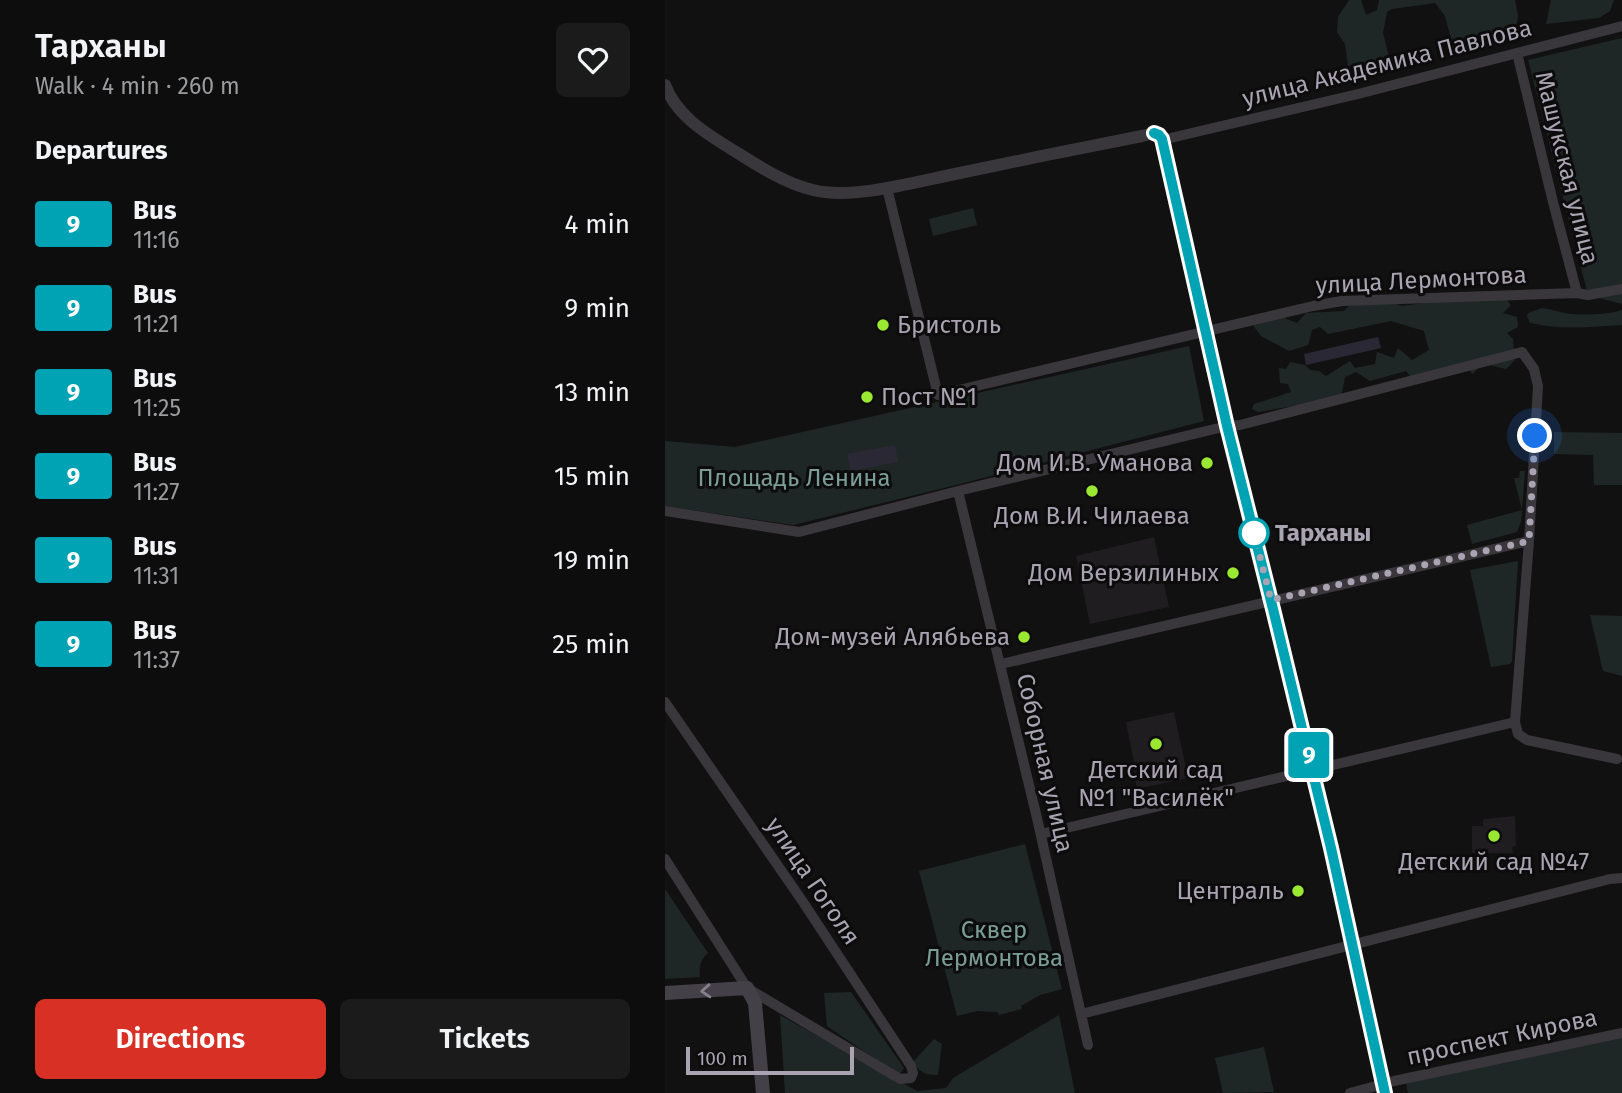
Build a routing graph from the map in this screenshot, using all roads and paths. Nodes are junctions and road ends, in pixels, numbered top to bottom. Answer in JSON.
{"nodes":[{"id":1,"x":1622,"y":26,"type":"edge"},
{"id":2,"x":1517,"y":53,"type":"junction"},
{"id":3,"x":665,"y":85,"type":"edge"},
{"id":4,"x":1158,"y":136,"type":"junction"},
{"id":5,"x":887,"y":188,"type":"junction"},
{"id":6,"x":1622,"y":289,"type":"edge"},
{"id":7,"x":1577,"y":293,"type":"junction"},
{"id":8,"x":1205,"y":332,"type":"junction"},
{"id":9,"x":1227,"y":426,"type":"junction"},
{"id":10,"x":958,"y":491,"type":"junction"},
{"id":11,"x":665,"y":511,"type":"edge"},
{"id":12,"x":1529,"y":541,"type":"junction"},
{"id":13,"x":1271,"y":600,"type":"junction"},
{"id":14,"x":1001,"y":664,"type":"junction"},
{"id":15,"x":665,"y":702,"type":"edge"},
{"id":16,"x":1515,"y":722,"type":"junction"},
{"id":17,"x":1617,"y":759,"type":"dead end"},
{"id":18,"x":1312,"y":769,"type":"junction"},
{"id":19,"x":1041,"y":834,"type":"junction"},
{"id":20,"x":665,"y":859,"type":"edge"},
{"id":21,"x":1622,"y":878,"type":"edge"},
{"id":22,"x":1352,"y":945,"type":"junction"},
{"id":23,"x":747,"y":988,"type":"junction"},
{"id":24,"x":665,"y":993,"type":"edge"},
{"id":25,"x":1081,"y":1014,"type":"junction"},
{"id":26,"x":1622,"y":1033,"type":"edge"},
{"id":27,"x":1088,"y":1045,"type":"dead end"},
{"id":28,"x":1384,"y":1088,"type":"edge"},
{"id":29,"x":762,"y":1093,"type":"edge"},
{"id":30,"x":1350,"y":1093,"type":"edge"}],
"edges":[{"from":1,"to":2,"type":"street","name":"улица Академика Павлова"},
{"from":2,"to":4,"type":"street","name":"улица Академика Павлова"},
{"from":2,"to":7,"type":"street","name":"Машукская улица"},
{"from":3,"to":5,"type":"street","name":"улица Академика Павлова"},
{"from":4,"to":5,"type":"street","name":"улица Академика Павлова"},
{"from":4,"to":8,"type":"street"},
{"from":5,"to":8,"type":"street","name":"улица Лермонтова"},
{"from":6,"to":7,"type":"street","name":"улица Лермонтова"},
{"from":7,"to":8,"type":"street","name":"улица Лермонтова"},
{"from":8,"to":9,"type":"street"},
{"from":9,"to":10,"type":"street"},
{"from":9,"to":12,"type":"street"},
{"from":9,"to":13,"type":"street"},
{"from":10,"to":11,"type":"street"},
{"from":10,"to":14,"type":"street","name":"Соборная улица"},
{"from":12,"to":13,"type":"street"},
{"from":12,"to":16,"type":"street"},
{"from":13,"to":14,"type":"street"},
{"from":13,"to":18,"type":"street"},
{"from":14,"to":19,"type":"street","name":"Соборная улица"},
{"from":15,"to":23,"type":"street","name":"улица Гоголя"},
{"from":16,"to":17,"type":"street"},
{"from":16,"to":18,"type":"street"},
{"from":18,"to":19,"type":"street"},
{"from":18,"to":22,"type":"street"},
{"from":19,"to":25,"type":"street","name":"Соборная улица"},
{"from":20,"to":23,"type":"street"},
{"from":21,"to":22,"type":"street"},
{"from":22,"to":25,"type":"street"},
{"from":22,"to":28,"type":"street"},
{"from":23,"to":24,"type":"main road","one_way":true},
{"from":23,"to":29,"type":"main road"},
{"from":25,"to":27,"type":"street","name":"Соборная улица"},
{"from":26,"to":28,"type":"street","name":"проспект Кирова"},
{"from":28,"to":30,"type":"street","name":"проспект Кирова"}]}
